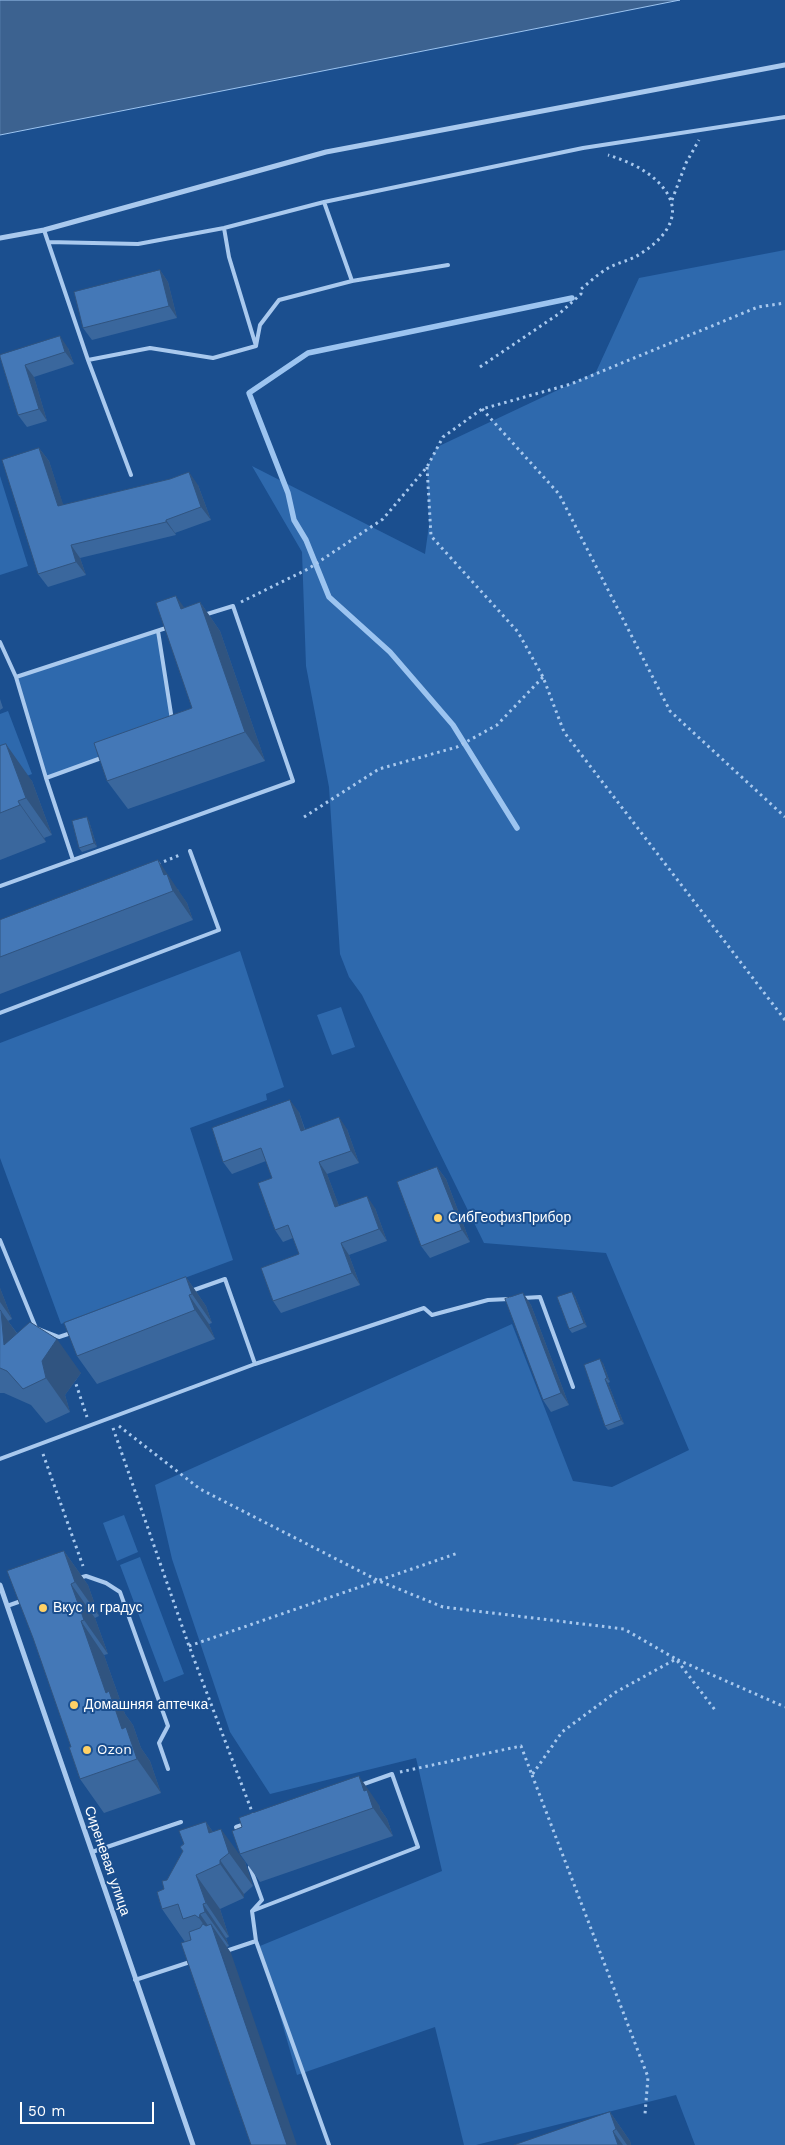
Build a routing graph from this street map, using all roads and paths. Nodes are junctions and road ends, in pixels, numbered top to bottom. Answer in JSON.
{"nodes":[{"id":1,"x":785,"y":65,"type":"edge"},
{"id":2,"x":785,"y":117,"type":"edge"},
{"id":3,"x":717,"y":127,"type":"junction"},
{"id":4,"x":605,"y":155,"type":"dead end"},
{"id":5,"x":672,"y":201,"type":"junction"},
{"id":6,"x":324,"y":202,"type":"junction"},
{"id":7,"x":224,"y":228,"type":"junction"},
{"id":8,"x":44,"y":230,"type":"junction"},
{"id":9,"x":0,"y":238,"type":"edge"},
{"id":10,"x":48,"y":242,"type":"junction"},
{"id":11,"x":448,"y":265,"type":"dead end"},
{"id":12,"x":352,"y":281,"type":"junction"},
{"id":13,"x":785,"y":303,"type":"edge"},
{"id":14,"x":256,"y":346,"type":"junction"},
{"id":15,"x":88,"y":360,"type":"junction"},
{"id":16,"x":480,"y":367,"type":"dead end"},
{"id":17,"x":482,"y":409,"type":"junction"},
{"id":18,"x":427,"y":467,"type":"junction"},
{"id":19,"x":130,"y":475,"type":"dead end"},
{"id":20,"x":233,"y":606,"type":"junction"},
{"id":21,"x":195,"y":618,"type":"edge"},
{"id":22,"x":176,"y":624,"type":"edge"},
{"id":23,"x":158,"y":631,"type":"junction"},
{"id":24,"x":0,"y":642,"type":"edge"},
{"id":25,"x":16,"y":676,"type":"junction"},
{"id":26,"x":544,"y":677,"type":"junction"},
{"id":27,"x":172,"y":724,"type":"edge"},
{"id":28,"x":110,"y":756,"type":"edge"},
{"id":29,"x":46,"y":778,"type":"junction"},
{"id":30,"x":304,"y":817,"type":"dead end"},
{"id":31,"x":785,"y":817,"type":"edge"},
{"id":32,"x":190,"y":852,"type":"joint"},
{"id":33,"x":73,"y":860,"type":"junction"},
{"id":34,"x":154,"y":866,"type":"edge"},
{"id":35,"x":0,"y":886,"type":"edge"},
{"id":36,"x":0,"y":1012,"type":"edge"},
{"id":37,"x":785,"y":1020,"type":"edge"},
{"id":38,"x":0,"y":1240,"type":"edge"},
{"id":39,"x":188,"y":1292,"type":"edge"},
{"id":40,"x":36,"y":1328,"type":"junction"},
{"id":41,"x":29,"y":1331,"type":"edge"},
{"id":42,"x":77,"y":1331,"type":"edge"},
{"id":43,"x":255,"y":1364,"type":"junction"},
{"id":44,"x":71,"y":1370,"type":"edge"},
{"id":45,"x":573,"y":1387,"type":"dead end"},
{"id":46,"x":109,"y":1418,"type":"junction"},
{"id":47,"x":90,"y":1425,"type":"junction"},
{"id":48,"x":40,"y":1444,"type":"junction"},
{"id":49,"x":0,"y":1459,"type":"edge"},
{"id":50,"x":458,"y":1553,"type":"dead end"},
{"id":51,"x":86,"y":1576,"type":"junction"},
{"id":52,"x":77,"y":1579,"type":"dead end"},
{"id":53,"x":379,"y":1581,"type":"junction"},
{"id":54,"x":0,"y":1585,"type":"edge"},
{"id":55,"x":33,"y":1596,"type":"edge"},
{"id":56,"x":7,"y":1606,"type":"junction"},
{"id":57,"x":189,"y":1646,"type":"junction"},
{"id":58,"x":676,"y":1659,"type":"junction"},
{"id":59,"x":785,"y":1707,"type":"edge"},
{"id":60,"x":715,"y":1710,"type":"dead end"},
{"id":61,"x":168,"y":1769,"type":"dead end"},
{"id":62,"x":392,"y":1774,"type":"junction"},
{"id":63,"x":532,"y":1775,"type":"junction"},
{"id":64,"x":356,"y":1786,"type":"edge"},
{"id":65,"x":255,"y":1820,"type":"joint"},
{"id":66,"x":181,"y":1822,"type":"dead end"},
{"id":67,"x":239,"y":1836,"type":"edge"},
{"id":68,"x":92,"y":1852,"type":"junction"},
{"id":69,"x":249,"y":1863,"type":"edge"},
{"id":70,"x":252,"y":1911,"type":"junction"},
{"id":71,"x":256,"y":1942,"type":"junction"},
{"id":72,"x":226,"y":1951,"type":"dead end"},
{"id":73,"x":200,"y":1959,"type":"edge"},
{"id":74,"x":136,"y":1980,"type":"junction"},
{"id":75,"x":645,"y":2114,"type":"dead end"},
{"id":76,"x":193,"y":2145,"type":"edge"},
{"id":77,"x":329,"y":2145,"type":"edge"}],
"edges":[{"from":1,"to":8,"type":"street"},
{"from":2,"to":3,"type":"lane"},
{"from":3,"to":5,"type":"path"},
{"from":3,"to":6,"type":"lane"},
{"from":4,"to":5,"type":"path"},
{"from":5,"to":16,"type":"path"},
{"from":6,"to":7,"type":"lane"},
{"from":6,"to":12,"type":"lane"},
{"from":7,"to":10,"type":"lane"},
{"from":7,"to":14,"type":"lane"},
{"from":8,"to":9,"type":"street"},
{"from":8,"to":10,"type":"lane"},
{"from":10,"to":15,"type":"lane"},
{"from":11,"to":12,"type":"lane"},
{"from":12,"to":14,"type":"lane"},
{"from":13,"to":17,"type":"path"},
{"from":14,"to":15,"type":"lane"},
{"from":15,"to":19,"type":"lane"},
{"from":17,"to":18,"type":"path"},
{"from":17,"to":31,"type":"path"},
{"from":18,"to":20,"type":"path"},
{"from":18,"to":26,"type":"path"},
{"from":20,"to":21,"type":"lane"},
{"from":20,"to":33,"type":"lane"},
{"from":22,"to":23,"type":"lane"},
{"from":23,"to":25,"type":"lane"},
{"from":23,"to":27,"type":"lane"},
{"from":24,"to":25,"type":"lane"},
{"from":25,"to":29,"type":"lane"},
{"from":26,"to":30,"type":"path"},
{"from":26,"to":37,"type":"path"},
{"from":28,"to":29,"type":"lane"},
{"from":29,"to":33,"type":"lane"},
{"from":32,"to":34,"type":"path"},
{"from":32,"to":36,"type":"lane"},
{"from":33,"to":35,"type":"lane"},
{"from":38,"to":40,"type":"lane"},
{"from":39,"to":43,"type":"lane"},
{"from":40,"to":41,"type":"lane"},
{"from":40,"to":42,"type":"lane"},
{"from":43,"to":45,"type":"lane"},
{"from":43,"to":46,"type":"lane"},
{"from":44,"to":47,"type":"path"},
{"from":46,"to":47,"type":"lane"},
{"from":46,"to":53,"type":"path"},
{"from":46,"to":57,"type":"path"},
{"from":47,"to":48,"type":"lane"},
{"from":48,"to":49,"type":"lane"},
{"from":48,"to":51,"type":"path"},
{"from":50,"to":53,"type":"path"},
{"from":51,"to":52,"type":"lane"},
{"from":51,"to":61,"type":"lane"},
{"from":53,"to":57,"type":"path"},
{"from":53,"to":58,"type":"path"},
{"from":54,"to":56,"type":"street","name":"Сиреневая улица"},
{"from":55,"to":56,"type":"lane"},
{"from":56,"to":68,"type":"street","name":"Сиреневая улица"},
{"from":57,"to":65,"type":"path"},
{"from":58,"to":59,"type":"path"},
{"from":58,"to":60,"type":"path"},
{"from":58,"to":63,"type":"path"},
{"from":62,"to":63,"type":"path"},
{"from":62,"to":64,"type":"lane"},
{"from":62,"to":70,"type":"lane"},
{"from":63,"to":75,"type":"path"},
{"from":65,"to":67,"type":"lane"},
{"from":66,"to":68,"type":"lane"},
{"from":68,"to":74,"type":"street","name":"Сиреневая улица"},
{"from":69,"to":70,"type":"lane"},
{"from":70,"to":71,"type":"lane"},
{"from":71,"to":72,"type":"lane"},
{"from":71,"to":77,"type":"lane"},
{"from":73,"to":74,"type":"lane"},
{"from":74,"to":76,"type":"street","name":"Сиреневая улица"}]}
